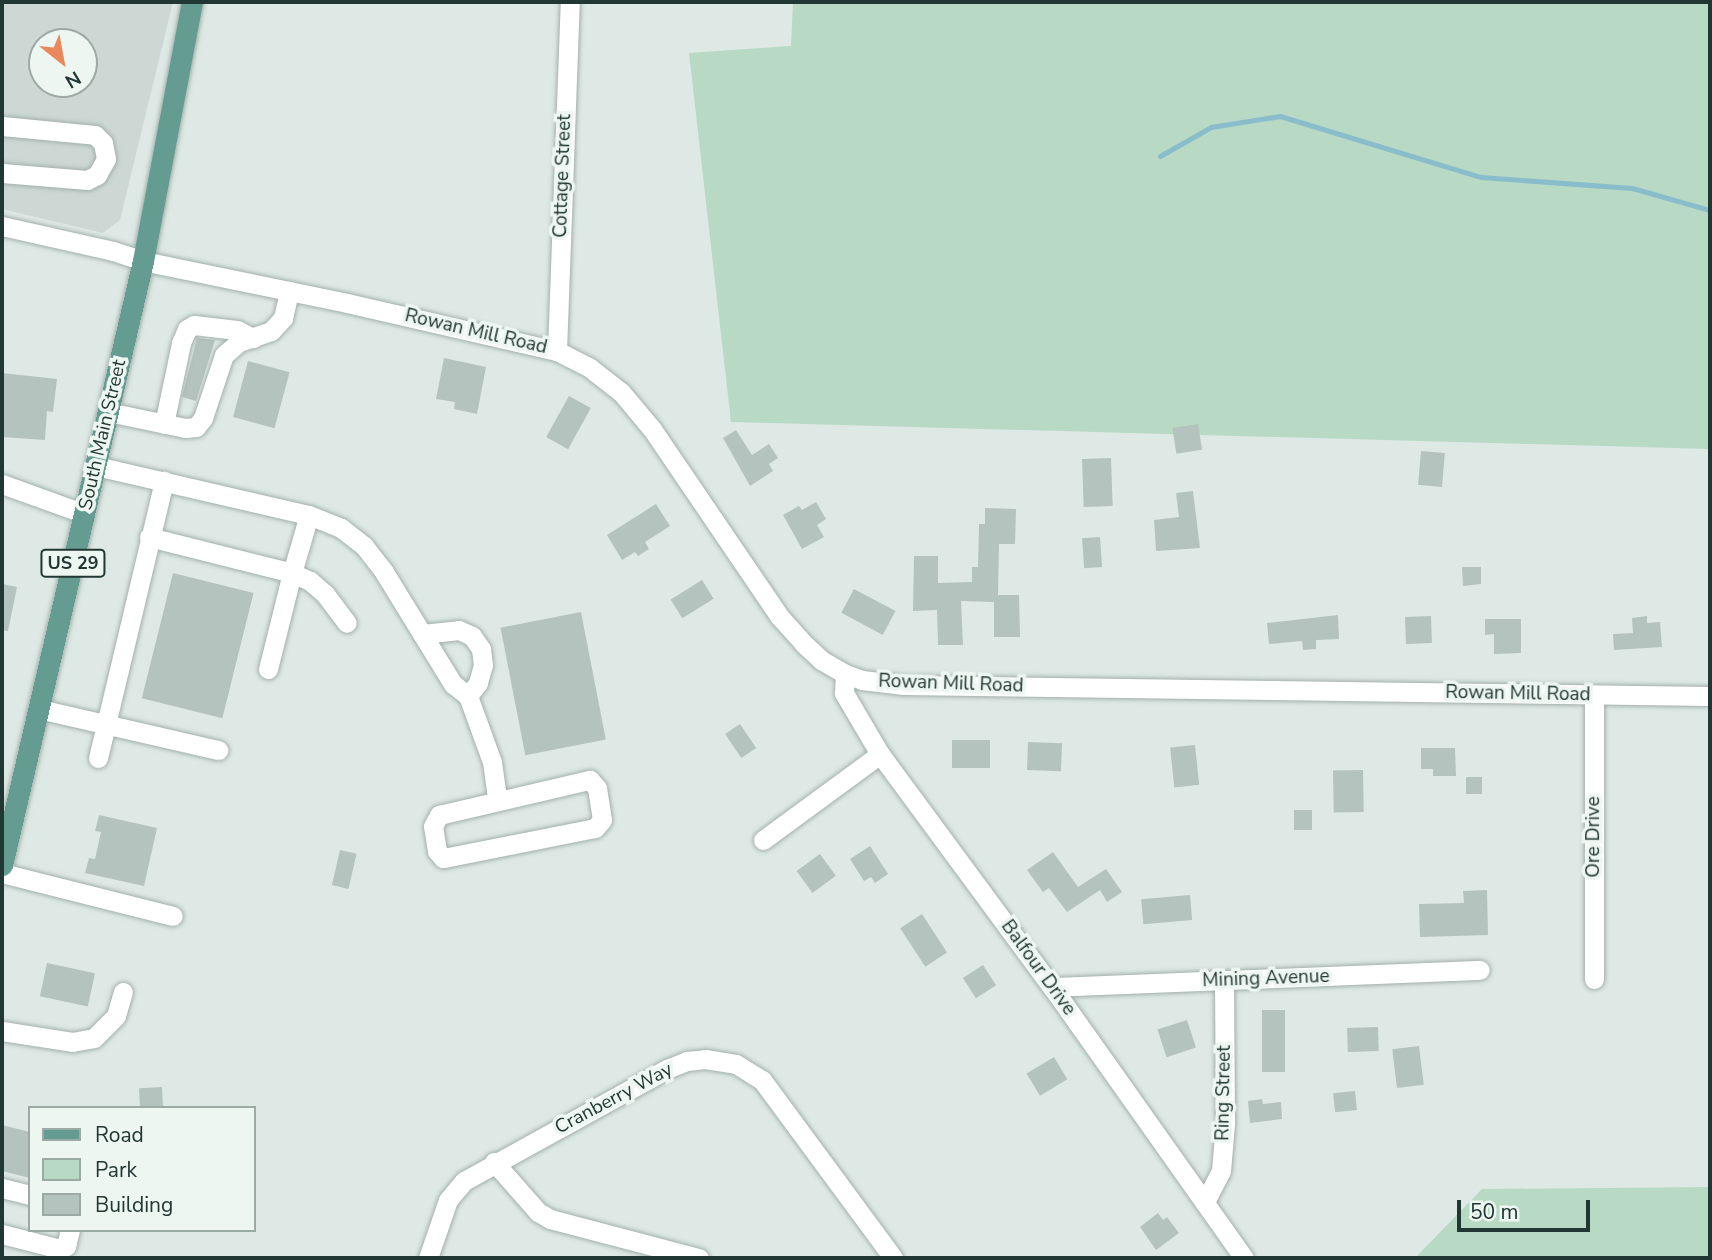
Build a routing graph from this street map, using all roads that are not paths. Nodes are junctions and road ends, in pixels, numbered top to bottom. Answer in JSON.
{"nodes":[{"id":1,"x":192,"y":2,"type":"edge"},
{"id":2,"x":570,"y":2,"type":"edge"},
{"id":3,"x":2,"y":126,"type":"edge"},
{"id":4,"x":2,"y":173,"type":"edge"},
{"id":5,"x":2,"y":226,"type":"edge"},
{"id":6,"x":143,"y":261,"type":"junction"},
{"id":7,"x":289,"y":291,"type":"junction"},
{"id":8,"x":245,"y":334,"type":"junction"},
{"id":9,"x":557,"y":351,"type":"junction"},
{"id":10,"x":108,"y":412,"type":"junction"},
{"id":11,"x":164,"y":424,"type":"junction"},
{"id":12,"x":96,"y":466,"type":"junction"},
{"id":13,"x":164,"y":481,"type":"junction"},
{"id":14,"x":2,"y":484,"type":"edge"},
{"id":15,"x":85,"y":514,"type":"junction"},
{"id":16,"x":309,"y":515,"type":"junction"},
{"id":17,"x":149,"y":537,"type":"junction"},
{"id":18,"x":292,"y":573,"type":"junction"},
{"id":19,"x":347,"y":623,"type":"dead end"},
{"id":20,"x":422,"y":634,"type":"junction"},
{"id":21,"x":268,"y":669,"type":"dead end"},
{"id":22,"x":845,"y":674,"type":"junction"},
{"id":23,"x":1594,"y":695,"type":"junction"},
{"id":24,"x":468,"y":696,"type":"junction"},
{"id":25,"x":1710,"y":696,"type":"edge"},
{"id":26,"x":39,"y":709,"type":"junction"},
{"id":27,"x":106,"y":724,"type":"junction"},
{"id":28,"x":218,"y":750,"type":"dead end"},
{"id":29,"x":880,"y":754,"type":"junction"},
{"id":30,"x":98,"y":758,"type":"dead end"},
{"id":31,"x":497,"y":799,"type":"junction"},
{"id":32,"x":762,"y":840,"type":"dead end"},
{"id":33,"x":2,"y":865,"type":"edge"},
{"id":34,"x":2,"y":873,"type":"edge"},
{"id":35,"x":173,"y":916,"type":"dead end"},
{"id":36,"x":1480,"y":970,"type":"dead end"},
{"id":37,"x":1594,"y":979,"type":"dead end"},
{"id":38,"x":1224,"y":980,"type":"junction"},
{"id":39,"x":1052,"y":987,"type":"junction"},
{"id":40,"x":123,"y":992,"type":"dead end"},
{"id":41,"x":2,"y":1031,"type":"edge"},
{"id":42,"x":494,"y":1162,"type":"junction"},
{"id":43,"x":2,"y":1188,"type":"edge"},
{"id":44,"x":28,"y":1194,"type":"edge"},
{"id":45,"x":1205,"y":1202,"type":"junction"},
{"id":46,"x":70,"y":1232,"type":"edge"},
{"id":47,"x":2,"y":1234,"type":"edge"},
{"id":48,"x":428,"y":1258,"type":"edge"},
{"id":49,"x":698,"y":1258,"type":"edge"},
{"id":50,"x":893,"y":1258,"type":"edge"},
{"id":51,"x":1244,"y":1258,"type":"edge"}],
"edges":[{"from":1,"to":6,"type":"main road","name":"South Main Street","number":"US 29"},
{"from":2,"to":9,"type":"street","name":"Cottage Street"},
{"from":3,"to":4,"type":"street"},
{"from":5,"to":6,"type":"street","name":"Rowan Mill Road"},
{"from":6,"to":7,"type":"street","name":"Rowan Mill Road"},
{"from":6,"to":10,"type":"main road","name":"South Main Street","number":"US 29"},
{"from":7,"to":8,"type":"street"},
{"from":7,"to":9,"type":"street","name":"Rowan Mill Road"},
{"from":8,"to":11,"type":"street"},
{"from":8,"to":11,"type":"street"},
{"from":9,"to":22,"type":"street","name":"Rowan Mill Road"},
{"from":10,"to":11,"type":"street"},
{"from":10,"to":12,"type":"main road","name":"South Main Street","number":"US 29"},
{"from":12,"to":13,"type":"street"},
{"from":12,"to":15,"type":"main road","name":"South Main Street","number":"US 29"},
{"from":13,"to":16,"type":"street"},
{"from":13,"to":17,"type":"street"},
{"from":14,"to":15,"type":"street"},
{"from":15,"to":26,"type":"main road","name":"South Main Street","number":"US 29"},
{"from":16,"to":18,"type":"street"},
{"from":16,"to":20,"type":"street"},
{"from":17,"to":18,"type":"street"},
{"from":17,"to":27,"type":"street"},
{"from":18,"to":19,"type":"street"},
{"from":18,"to":21,"type":"street"},
{"from":20,"to":24,"type":"street"},
{"from":20,"to":24,"type":"street"},
{"from":22,"to":23,"type":"street","name":"Rowan Mill Road"},
{"from":22,"to":29,"type":"street","name":"Balfour Drive"},
{"from":23,"to":25,"type":"street","name":"Rowan Mill Road"},
{"from":23,"to":37,"type":"street","name":"Ore Drive"},
{"from":24,"to":31,"type":"street"},
{"from":26,"to":27,"type":"street"},
{"from":26,"to":33,"type":"main road","name":"South Main Street","number":"US 29"},
{"from":27,"to":28,"type":"street"},
{"from":27,"to":30,"type":"street"},
{"from":29,"to":32,"type":"street"},
{"from":29,"to":39,"type":"street","name":"Balfour Drive"},
{"from":31,"to":31,"type":"street"},
{"from":34,"to":35,"type":"street"},
{"from":36,"to":38,"type":"street","name":"Mining Avenue"},
{"from":38,"to":39,"type":"street","name":"Mining Avenue"},
{"from":38,"to":45,"type":"street","name":"Ring Street"},
{"from":39,"to":45,"type":"street","name":"Balfour Drive"},
{"from":40,"to":41,"type":"street"},
{"from":42,"to":48,"type":"street","name":"Cranberry Way"},
{"from":42,"to":49,"type":"street"},
{"from":42,"to":50,"type":"street","name":"Cranberry Way"},
{"from":43,"to":44,"type":"street"},
{"from":45,"to":51,"type":"street","name":"Balfour Drive"},
{"from":46,"to":47,"type":"street"}]}
